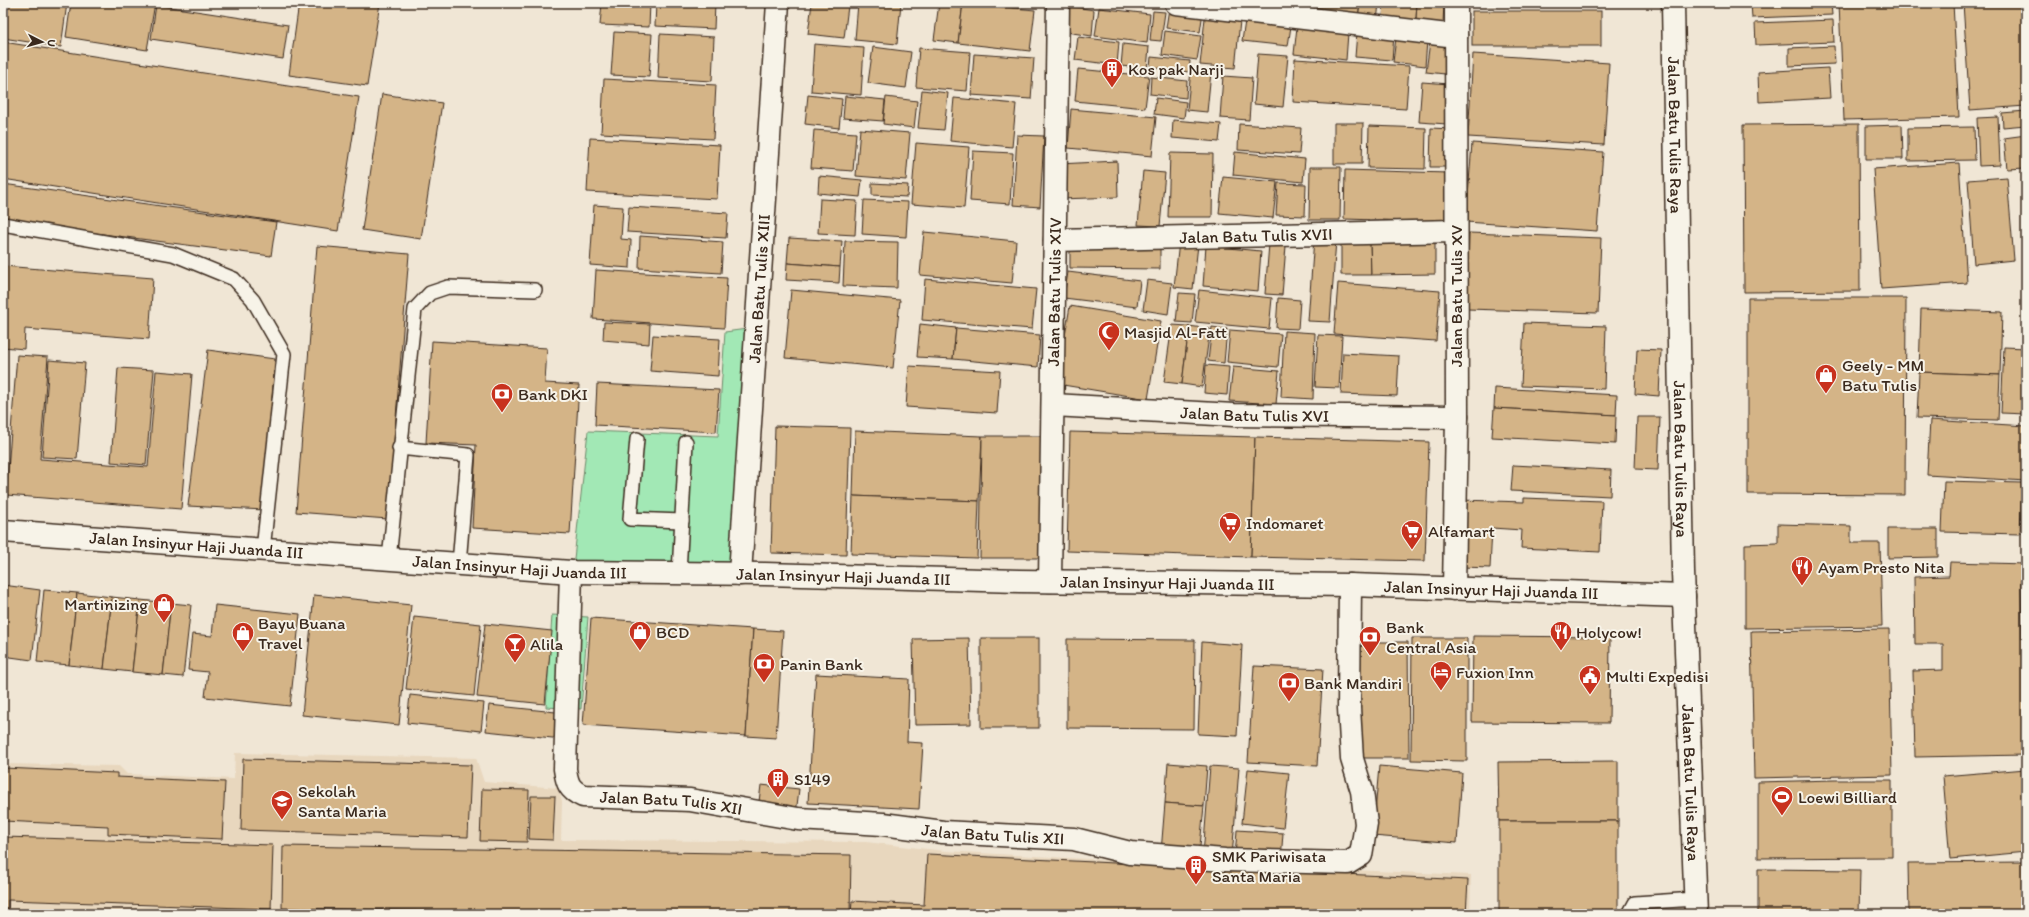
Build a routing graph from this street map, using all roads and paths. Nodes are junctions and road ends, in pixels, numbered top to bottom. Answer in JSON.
{"nodes":[{"id":1,"x":778,"y":3,"type":"edge"},
{"id":2,"x":1058,"y":3,"type":"edge"},
{"id":3,"x":1176,"y":3,"type":"edge"},
{"id":4,"x":1456,"y":3,"type":"edge"},
{"id":5,"x":1673,"y":3,"type":"edge"},
{"id":6,"x":1456,"y":36,"type":"junction"},
{"id":7,"x":3,"y":224,"type":"edge"},
{"id":8,"x":1456,"y":231,"type":"junction"},
{"id":9,"x":1055,"y":240,"type":"junction"},
{"id":10,"x":535,"y":290,"type":"dead end"},
{"id":11,"x":1053,"y":405,"type":"junction"},
{"id":12,"x":1457,"y":417,"type":"junction"},
{"id":13,"x":637,"y":439,"type":"dead end"},
{"id":14,"x":686,"y":442,"type":"dead end"},
{"id":15,"x":399,"y":448,"type":"junction"},
{"id":16,"x":682,"y":521,"type":"junction"},
{"id":17,"x":3,"y":531,"type":"edge"},
{"id":18,"x":263,"y":550,"type":"junction"},
{"id":19,"x":389,"y":559,"type":"junction"},
{"id":20,"x":459,"y":564,"type":"junction"},
{"id":21,"x":571,"y":572,"type":"junction"},
{"id":22,"x":679,"y":573,"type":"junction"},
{"id":23,"x":740,"y":574,"type":"junction"},
{"id":24,"x":1050,"y":581,"type":"junction"},
{"id":25,"x":1350,"y":585,"type":"junction"},
{"id":26,"x":1454,"y":589,"type":"junction"},
{"id":27,"x":1684,"y":596,"type":"junction"},
{"id":28,"x":1695,"y":906,"type":"edge"},
{"id":29,"x":1629,"y":914,"type":"edge"}],
"edges":[{"from":1,"to":23,"type":"street","name":"Jalan Batu Tulis XIII"},
{"from":2,"to":9,"type":"street","name":"Jalan Batu Tulis XIV"},
{"from":3,"to":6,"type":"street"},
{"from":4,"to":6,"type":"street","name":"Jalan Batu Tulis XV"},
{"from":5,"to":27,"type":"street","name":"Jalan Batu Tulis Raya"},
{"from":6,"to":8,"type":"street","name":"Jalan Batu Tulis XV"},
{"from":7,"to":18,"type":"lane"},
{"from":8,"to":9,"type":"street","name":"Jalan Batu Tulis XVII"},
{"from":8,"to":12,"type":"street","name":"Jalan Batu Tulis XV"},
{"from":9,"to":11,"type":"street","name":"Jalan Batu Tulis XIV"},
{"from":10,"to":15,"type":"lane"},
{"from":11,"to":12,"type":"street","name":"Jalan Batu Tulis XVI"},
{"from":11,"to":24,"type":"street","name":"Jalan Batu Tulis XIV"},
{"from":12,"to":26,"type":"street","name":"Jalan Batu Tulis XV"},
{"from":13,"to":16,"type":"lane"},
{"from":14,"to":16,"type":"lane"},
{"from":15,"to":19,"type":"lane"},
{"from":15,"to":20,"type":"lane"},
{"from":16,"to":22,"type":"lane"},
{"from":17,"to":18,"type":"street","name":"Jalan Insinyur Haji Juanda III"},
{"from":18,"to":19,"type":"street","name":"Jalan Insinyur Haji Juanda III"},
{"from":19,"to":20,"type":"street","name":"Jalan Insinyur Haji Juanda III"},
{"from":20,"to":21,"type":"street","name":"Jalan Insinyur Haji Juanda III"},
{"from":21,"to":22,"type":"street","name":"Jalan Insinyur Haji Juanda III"},
{"from":21,"to":25,"type":"street","name":"Jalan Batu Tulis XII"},
{"from":22,"to":23,"type":"street","name":"Jalan Insinyur Haji Juanda III"},
{"from":23,"to":24,"type":"street","name":"Jalan Insinyur Haji Juanda III"},
{"from":24,"to":25,"type":"street","name":"Jalan Insinyur Haji Juanda III"},
{"from":25,"to":26,"type":"street","name":"Jalan Insinyur Haji Juanda III"},
{"from":26,"to":27,"type":"street","name":"Jalan Insinyur Haji Juanda III"},
{"from":27,"to":28,"type":"street","name":"Jalan Batu Tulis Raya"},
{"from":28,"to":29,"type":"lane"}]}
